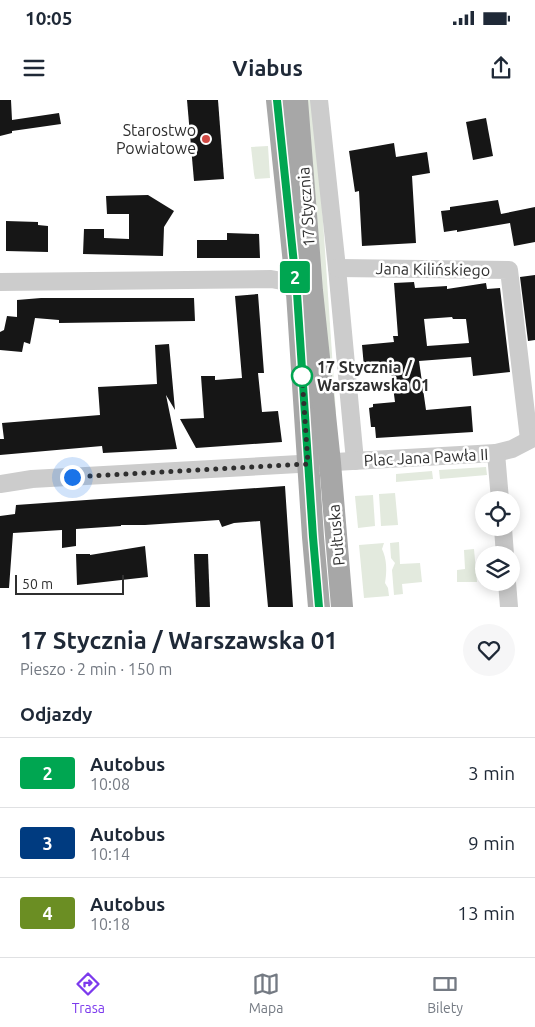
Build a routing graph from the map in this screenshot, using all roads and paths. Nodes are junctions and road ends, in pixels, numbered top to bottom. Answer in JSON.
{"nodes":[{"id":1,"x":277,"y":100,"type":"edge"},
{"id":2,"x":297,"y":100,"type":"edge"},
{"id":3,"x":319,"y":100,"type":"edge"},
{"id":4,"x":337,"y":268,"type":"junction"},
{"id":5,"x":0,"y":282,"type":"edge"},
{"id":6,"x":297,"y":293,"type":"junction"},
{"id":7,"x":532,"y":438,"type":"edge"},
{"id":8,"x":496,"y":453,"type":"junction"},
{"id":9,"x":355,"y":461,"type":"junction"},
{"id":10,"x":319,"y":463,"type":"junction"},
{"id":11,"x":0,"y":484,"type":"edge"},
{"id":12,"x":499,"y":491,"type":"edge"},
{"id":13,"x":508,"y":591,"type":"edge"},
{"id":14,"x":319,"y":607,"type":"edge"},
{"id":15,"x":342,"y":607,"type":"edge"},
{"id":16,"x":509,"y":607,"type":"edge"}],
"edges":[{"from":1,"to":6,"type":"main road","name":"17 Stycznia"},
{"from":2,"to":10,"type":"main road","name":"17 Stycznia"},
{"from":3,"to":4,"type":"street","name":"17 Stycznia"},
{"from":4,"to":7,"type":"street","name":"Jana Kilińskiego"},
{"from":4,"to":9,"type":"street","name":"17 Stycznia"},
{"from":5,"to":6,"type":"street"},
{"from":6,"to":10,"type":"main road","name":"17 Stycznia"},
{"from":7,"to":8,"type":"street"},
{"from":8,"to":9,"type":"street","name":"Plac Jana Pawła II"},
{"from":8,"to":12,"type":"street","name":"Plac Jana Pawła II"},
{"from":9,"to":10,"type":"street","name":"Plac Jana Pawła II"},
{"from":10,"to":11,"type":"street","name":"Plac Jana Pawła II"},
{"from":10,"to":14,"type":"main road","name":"Pułtuska"},
{"from":10,"to":15,"type":"main road","name":"Pułtuska"},
{"from":13,"to":16,"type":"street"}]}
